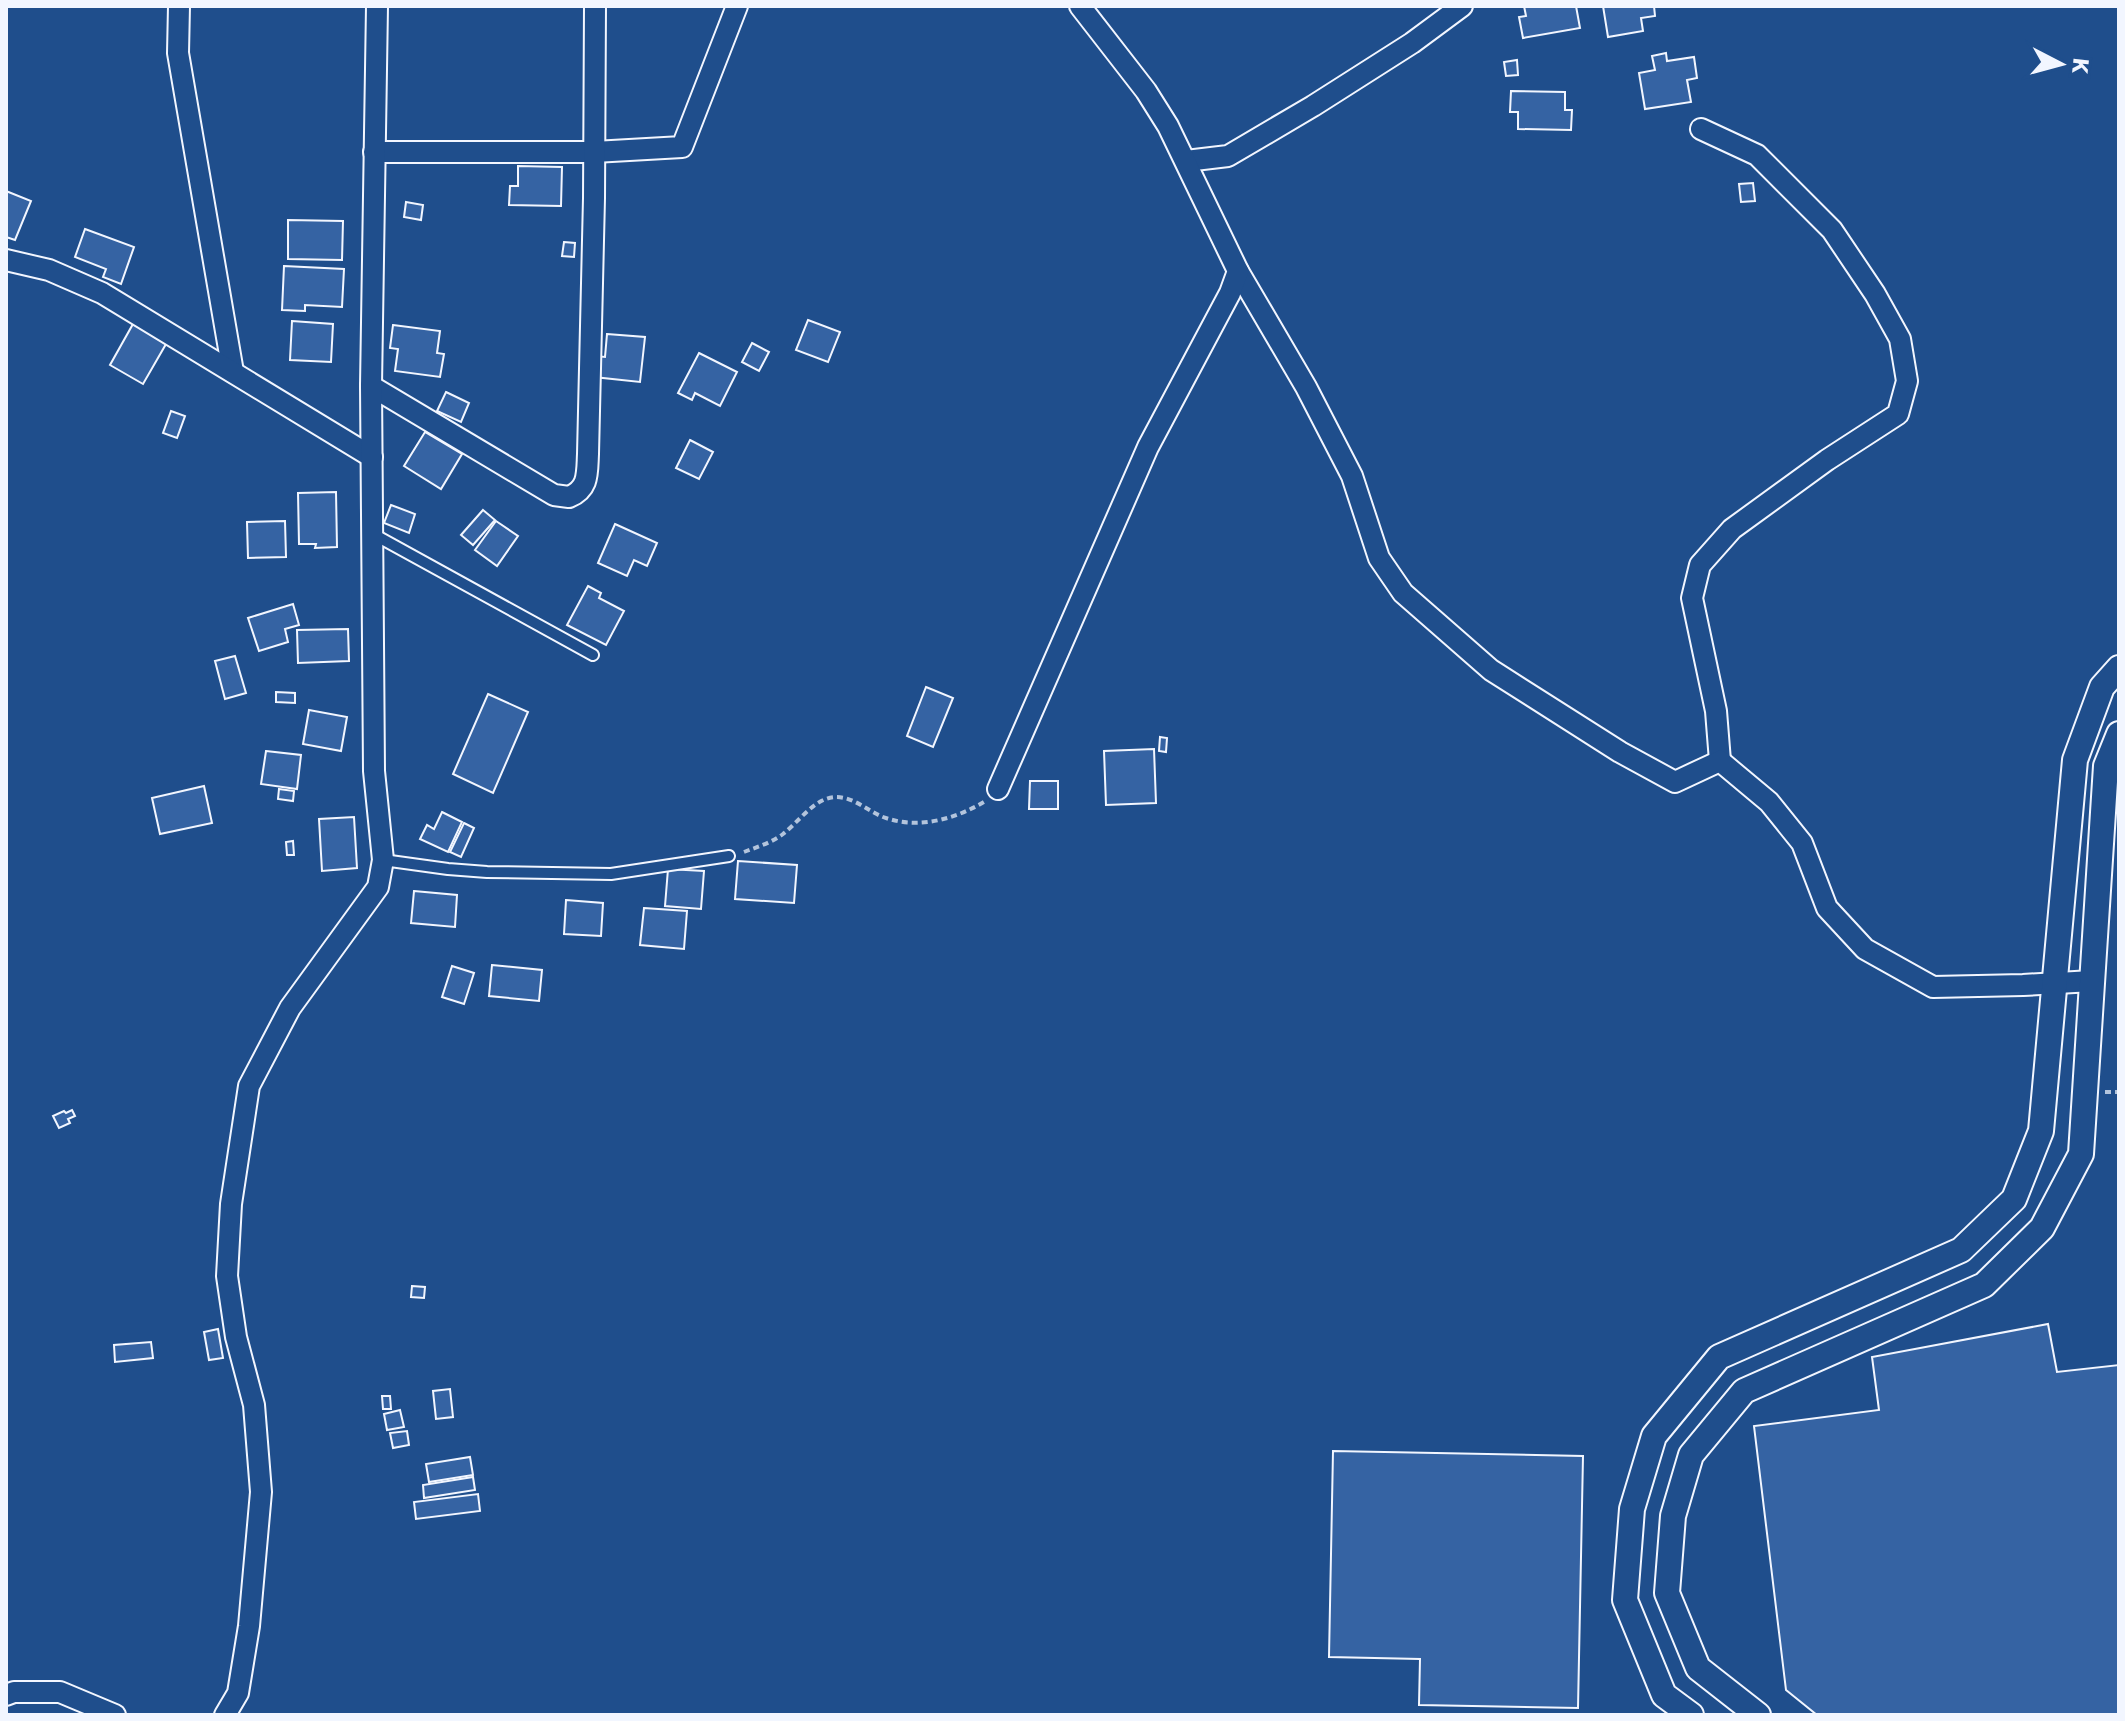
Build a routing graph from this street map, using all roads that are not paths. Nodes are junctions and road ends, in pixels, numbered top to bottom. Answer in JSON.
{"nodes":[{"id":1,"x":179,"y":6,"type":"edge"},
{"id":2,"x":377,"y":6,"type":"edge"},
{"id":3,"x":595,"y":6,"type":"edge"},
{"id":4,"x":737,"y":6,"type":"edge"},
{"id":5,"x":1080,"y":6,"type":"edge"},
{"id":6,"x":1462,"y":6,"type":"edge"},
{"id":7,"x":1701,"y":129,"type":"dead end"},
{"id":8,"x":374,"y":152,"type":"junction"},
{"id":9,"x":594,"y":152,"type":"junction"},
{"id":10,"x":1186,"y":161,"type":"junction"},
{"id":11,"x":6,"y":260,"type":"edge"},
{"id":12,"x":1238,"y":271,"type":"junction"},
{"id":13,"x":233,"y":372,"type":"junction"},
{"id":14,"x":371,"y":386,"type":"junction"},
{"id":15,"x":372,"y":457,"type":"junction"},
{"id":16,"x":373,"y":534,"type":"junction"},
{"id":17,"x":593,"y":655,"type":"dead end"},
{"id":18,"x":2119,"y":668,"type":"edge"},
{"id":19,"x":2119,"y":734,"type":"edge"},
{"id":20,"x":1720,"y":761,"type":"junction"},
{"id":21,"x":998,"y":789,"type":"road end"},
{"id":22,"x":729,"y":856,"type":"road end"},
{"id":23,"x":383,"y":860,"type":"junction"},
{"id":24,"x":2092,"y":981,"type":"junction"},
{"id":25,"x":2055,"y":983,"type":"junction"},
{"id":26,"x":6,"y":1695,"type":"edge"},
{"id":27,"x":115,"y":1715,"type":"edge"},
{"id":28,"x":225,"y":1715,"type":"edge"},
{"id":29,"x":1691,"y":1715,"type":"edge"},
{"id":30,"x":1758,"y":1715,"type":"edge"}],
"edges":[{"from":1,"to":13,"type":"street"},
{"from":2,"to":8,"type":"street"},
{"from":3,"to":9,"type":"street"},
{"from":4,"to":9,"type":"street"},
{"from":5,"to":10,"type":"street"},
{"from":6,"to":10,"type":"street"},
{"from":7,"to":20,"type":"street"},
{"from":8,"to":9,"type":"street"},
{"from":8,"to":14,"type":"street"},
{"from":9,"to":14,"type":"street"},
{"from":10,"to":12,"type":"street"},
{"from":11,"to":13,"type":"street"},
{"from":12,"to":20,"type":"street"},
{"from":12,"to":21,"type":"street"},
{"from":13,"to":15,"type":"street"},
{"from":14,"to":15,"type":"street"},
{"from":15,"to":16,"type":"street"},
{"from":16,"to":17,"type":"lane"},
{"from":16,"to":23,"type":"street"},
{"from":18,"to":25,"type":"street"},
{"from":19,"to":24,"type":"street"},
{"from":20,"to":25,"type":"street"},
{"from":22,"to":23,"type":"lane"},
{"from":23,"to":28,"type":"street"},
{"from":24,"to":25,"type":"street"},
{"from":24,"to":30,"type":"street"},
{"from":25,"to":29,"type":"street"},
{"from":26,"to":27,"type":"street"}]}
